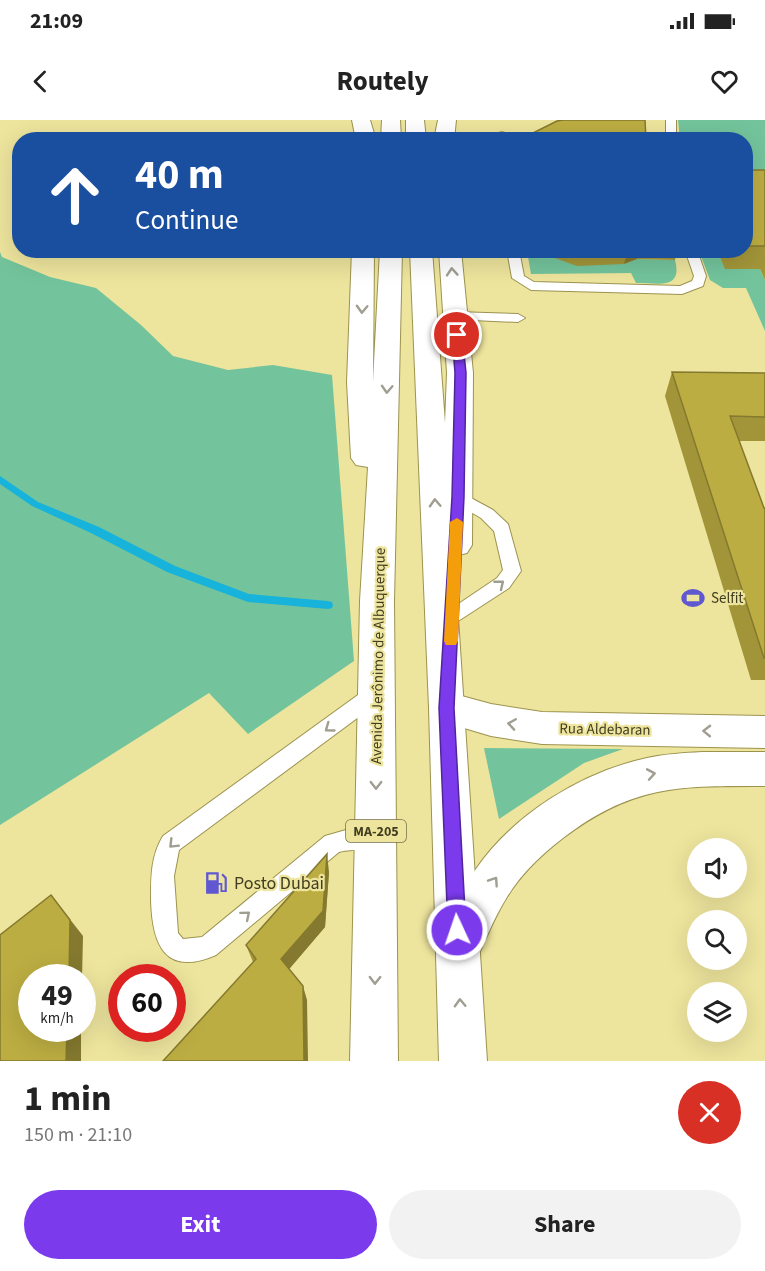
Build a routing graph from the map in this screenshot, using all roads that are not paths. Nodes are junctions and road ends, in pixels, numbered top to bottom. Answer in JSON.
{"nodes":[{"id":1,"x":363,"y":258,"type":"edge"},
{"id":2,"x":391,"y":258,"type":"edge"},
{"id":3,"x":421,"y":258,"type":"edge"},
{"id":4,"x":451,"y":258,"type":"edge"},
{"id":5,"x":514,"y":258,"type":"edge"},
{"id":6,"x":694,"y":258,"type":"edge"},
{"id":7,"x":455,"y":316,"type":"junction"},
{"id":8,"x":518,"y":318,"type":"dead end"},
{"id":9,"x":458,"y":497,"type":"junction"},
{"id":10,"x":377,"y":601,"type":"junction"},
{"id":11,"x":452,"y":618,"type":"junction"},
{"id":12,"x":376,"y":693,"type":"junction"},
{"id":13,"x":447,"y":708,"type":"junction"},
{"id":14,"x":765,"y":732,"type":"edge"},
{"id":15,"x":765,"y":769,"type":"edge"},
{"id":16,"x":376,"y":839,"type":"junction"},
{"id":17,"x":458,"y":952,"type":"junction"},
{"id":18,"x":374,"y":1061,"type":"edge"},
{"id":19,"x":463,"y":1061,"type":"edge"}],
"edges":[{"from":1,"to":10,"type":"main road","one_way":true},
{"from":2,"to":10,"type":"main road","name":"Avenida Jerônimo de Albuquerque","number":"MA-205","one_way":true},
{"from":13,"to":3,"type":"main road","one_way":true},
{"from":7,"to":4,"type":"main road","one_way":true},
{"from":5,"to":6,"type":"lane"},
{"from":7,"to":8,"type":"lane"},
{"from":7,"to":9,"type":"main road"},
{"from":9,"to":11,"type":"main road"},
{"from":11,"to":9,"type":"lane","one_way":true},
{"from":10,"to":12,"type":"main road","name":"Avenida Jerônimo de Albuquerque","number":"MA-205"},
{"from":11,"to":13,"type":"main road"},
{"from":12,"to":16,"type":"main road","name":"Avenida Jerônimo de Albuquerque","number":"MA-205","one_way":true},
{"from":12,"to":16,"type":"lane","one_way":true},
{"from":14,"to":13,"type":"main road","name":"Rua Aldebaran","one_way":true},
{"from":13,"to":17,"type":"main road"},
{"from":17,"to":15,"type":"main road","one_way":true},
{"from":16,"to":18,"type":"main road","name":"Avenida Jerônimo de Albuquerque","number":"MA-205","one_way":true},
{"from":19,"to":17,"type":"main road","one_way":true}]}
